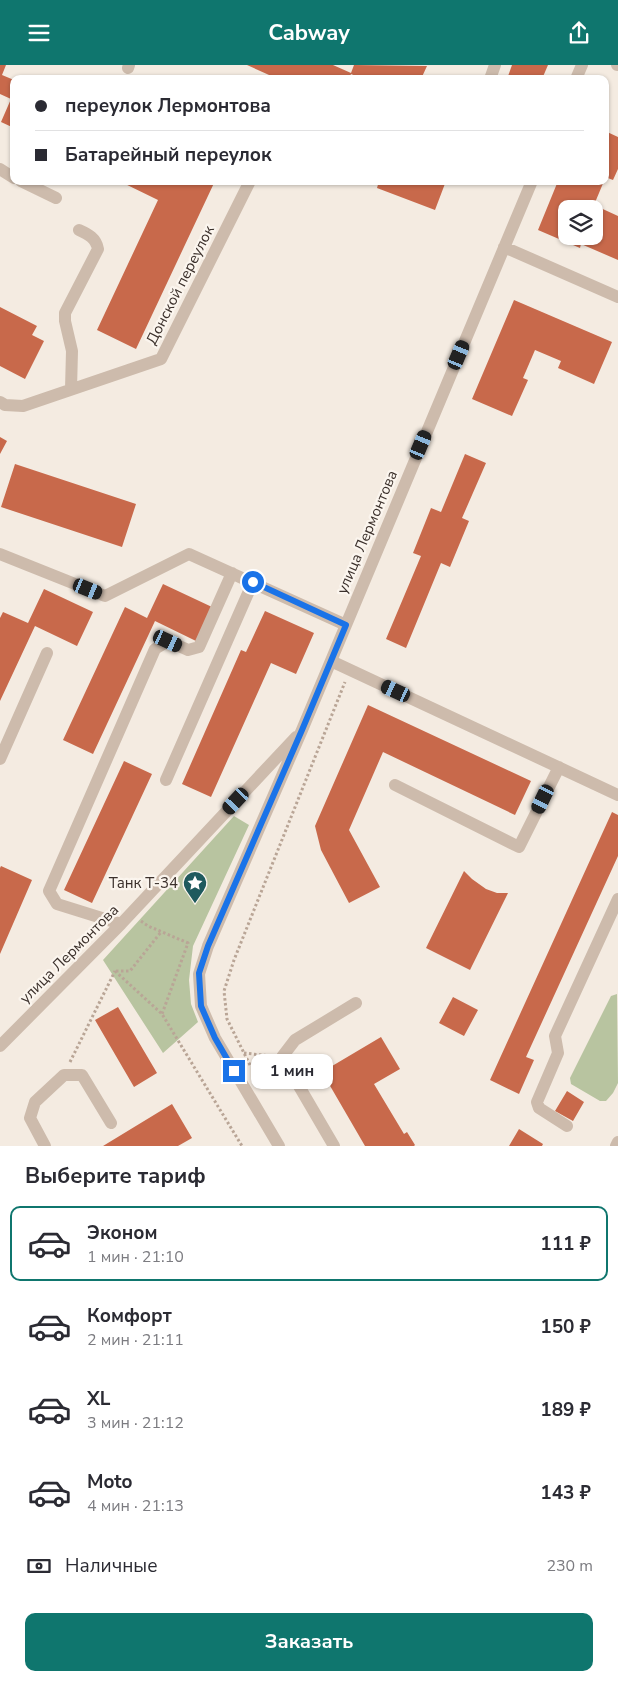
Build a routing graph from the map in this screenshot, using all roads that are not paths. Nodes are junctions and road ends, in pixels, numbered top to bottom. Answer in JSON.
{"nodes":[{"id":1,"x":29,"y":185,"type":"edge"},
{"id":2,"x":248,"y":185,"type":"edge"},
{"id":3,"x":530,"y":185,"type":"edge"},
{"id":4,"x":56,"y":198,"type":"dead end"},
{"id":5,"x":79,"y":230,"type":"dead end"},
{"id":6,"x":504,"y":247,"type":"junction"},
{"id":7,"x":618,"y":297,"type":"edge"},
{"id":8,"x":71,"y":389,"type":"junction"},
{"id":9,"x":0,"y":403,"type":"edge"},
{"id":10,"x":0,"y":554,"type":"edge"},
{"id":11,"x":232,"y":573,"type":"junction"},
{"id":12,"x":253,"y":582,"type":"junction"},
{"id":13,"x":346,"y":625,"type":"junction"},
{"id":14,"x":47,"y":653,"type":"dead end"},
{"id":15,"x":331,"y":661,"type":"junction"},
{"id":16,"x":302,"y":730,"type":"junction"},
{"id":17,"x":0,"y":759,"type":"edge"},
{"id":18,"x":559,"y":767,"type":"junction"},
{"id":19,"x":166,"y":780,"type":"dead end"},
{"id":20,"x":396,"y":785,"type":"dead end"},
{"id":21,"x":618,"y":795,"type":"edge"},
{"id":22,"x":618,"y":899,"type":"edge"},
{"id":23,"x":121,"y":925,"type":"junction"},
{"id":24,"x":356,"y":1003,"type":"dead end"},
{"id":25,"x":0,"y":1046,"type":"edge"},
{"id":26,"x":111,"y":1123,"type":"dead end"},
{"id":27,"x":567,"y":1126,"type":"dead end"},
{"id":28,"x":618,"y":1142,"type":"edge"},
{"id":29,"x":46,"y":1146,"type":"edge"},
{"id":30,"x":279,"y":1146,"type":"edge"},
{"id":31,"x":334,"y":1146,"type":"edge"},
{"id":32,"x":616,"y":1146,"type":"edge"}],
"edges":[{"from":1,"to":4,"type":"street"},
{"from":2,"to":8,"type":"street","name":"Донской переулок"},
{"from":3,"to":6,"type":"street","name":"улица Лермонтова"},
{"from":5,"to":8,"type":"street"},
{"from":6,"to":7,"type":"street"},
{"from":6,"to":13,"type":"street","name":"улица Лермонтова"},
{"from":8,"to":9,"type":"street","name":"Донской переулок"},
{"from":10,"to":11,"type":"street"},
{"from":11,"to":12,"type":"street"},
{"from":11,"to":23,"type":"street"},
{"from":12,"to":13,"type":"street"},
{"from":12,"to":19,"type":"street"},
{"from":13,"to":15,"type":"street","name":"улица Лермонтова"},
{"from":14,"to":17,"type":"street"},
{"from":15,"to":16,"type":"street","name":"улица Лермонтова"},
{"from":15,"to":18,"type":"street"},
{"from":16,"to":23,"type":"street","name":"улица Лермонтова"},
{"from":16,"to":30,"type":"street","name":"улица Лермонтова"},
{"from":18,"to":20,"type":"street"},
{"from":18,"to":21,"type":"street"},
{"from":22,"to":27,"type":"street"},
{"from":23,"to":25,"type":"street","name":"улица Лермонтова"},
{"from":24,"to":31,"type":"street"},
{"from":26,"to":29,"type":"street"},
{"from":28,"to":32,"type":"street"}]}
